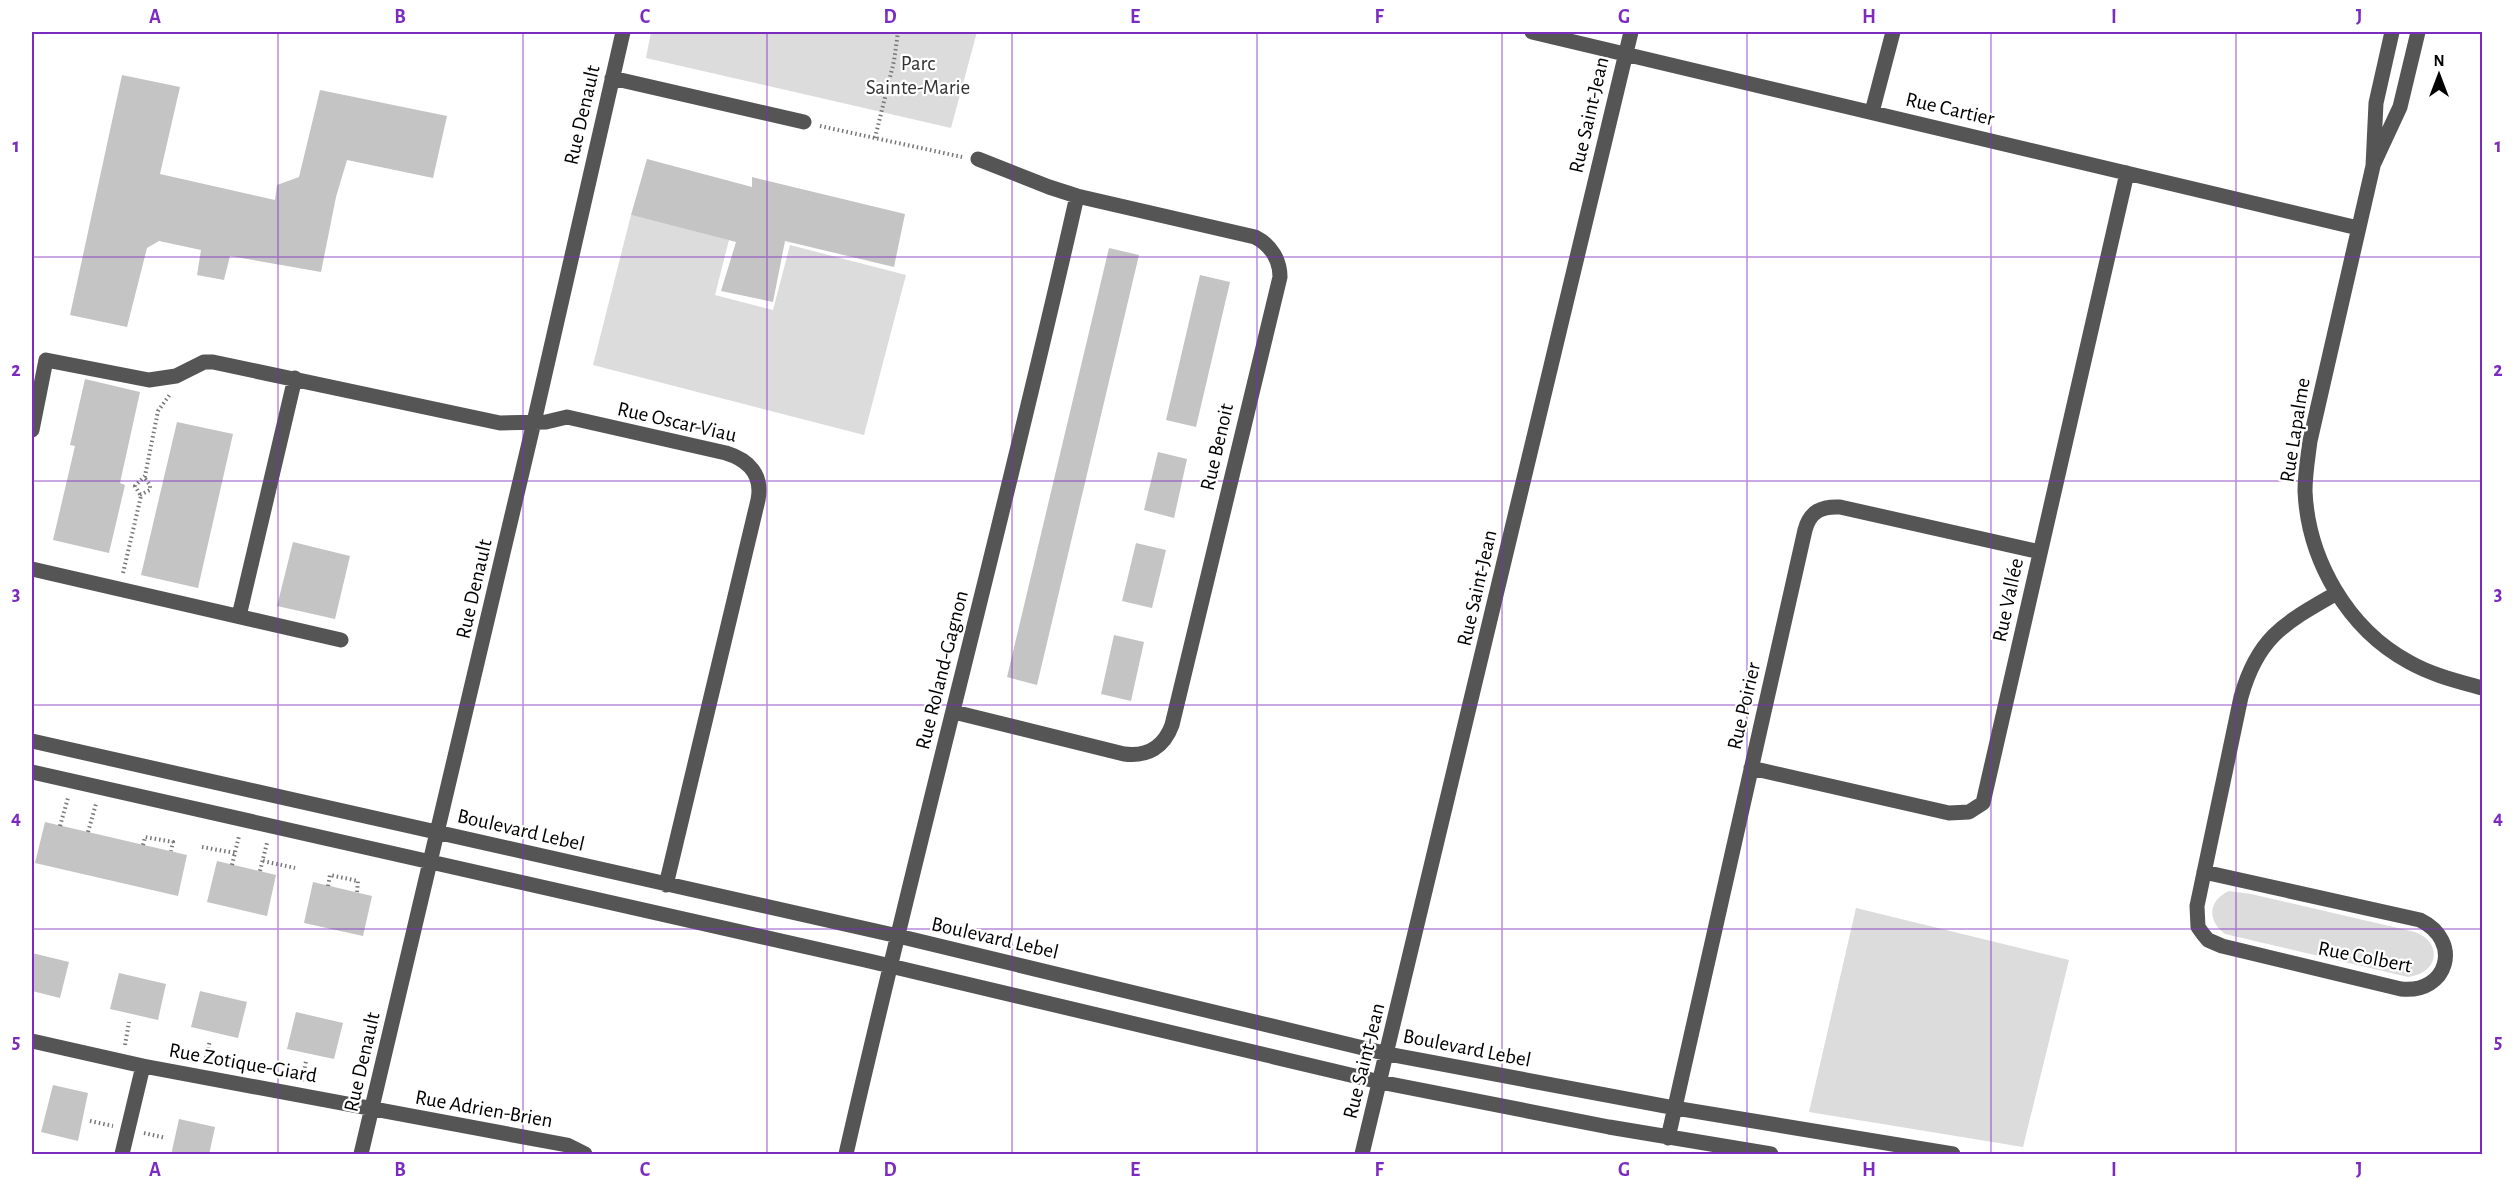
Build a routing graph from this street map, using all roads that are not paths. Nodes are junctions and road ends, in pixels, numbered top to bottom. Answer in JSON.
{"nodes":[{"id":1,"x":623,"y":32,"type":"edge"},
{"id":2,"x":1532,"y":32,"type":"edge"},
{"id":3,"x":1630,"y":32,"type":"edge"},
{"id":4,"x":1893,"y":32,"type":"edge"},
{"id":5,"x":2392,"y":32,"type":"edge"},
{"id":6,"x":2418,"y":32,"type":"edge"},
{"id":7,"x":1625,"y":53,"type":"junction"},
{"id":8,"x":612,"y":78,"type":"junction"},
{"id":9,"x":1872,"y":112,"type":"junction"},
{"id":10,"x":804,"y":122,"type":"road end"},
{"id":11,"x":978,"y":159,"type":"road end"},
{"id":12,"x":2373,"y":166,"type":"junction"},
{"id":13,"x":2127,"y":173,"type":"junction"},
{"id":14,"x":1077,"y":196,"type":"junction"},
{"id":15,"x":2358,"y":228,"type":"junction"},
{"id":16,"x":295,"y":378,"type":"junction"},
{"id":17,"x":534,"y":422,"type":"junction"},
{"id":18,"x":32,"y":430,"type":"edge"},
{"id":19,"x":2040,"y":552,"type":"junction"},
{"id":20,"x":32,"y":569,"type":"edge"},
{"id":21,"x":2337,"y":593,"type":"junction"},
{"id":22,"x":239,"y":616,"type":"junction"},
{"id":23,"x":341,"y":640,"type":"dead end"},
{"id":24,"x":2482,"y":688,"type":"edge"},
{"id":25,"x":954,"y":712,"type":"junction"},
{"id":26,"x":32,"y":741,"type":"edge"},
{"id":27,"x":1751,"y":768,"type":"junction"},
{"id":28,"x":32,"y":772,"type":"edge"},
{"id":29,"x":438,"y":833,"type":"junction"},
{"id":30,"x":430,"y":862,"type":"junction"},
{"id":31,"x":2204,"y":872,"type":"junction"},
{"id":32,"x":666,"y":885,"type":"junction"},
{"id":33,"x":898,"y":936,"type":"junction"},
{"id":34,"x":891,"y":966,"type":"junction"},
{"id":35,"x":32,"y":1041,"type":"edge"},
{"id":36,"x":1388,"y":1054,"type":"junction"},
{"id":37,"x":143,"y":1066,"type":"junction"},
{"id":38,"x":1380,"y":1082,"type":"junction"},
{"id":39,"x":1675,"y":1108,"type":"junction"},
{"id":40,"x":372,"y":1109,"type":"junction"},
{"id":41,"x":1668,"y":1138,"type":"junction"},
{"id":42,"x":1907,"y":1151,"type":"edge"},
{"id":43,"x":122,"y":1155,"type":"edge"},
{"id":44,"x":362,"y":1155,"type":"edge"},
{"id":45,"x":585,"y":1155,"type":"edge"},
{"id":46,"x":846,"y":1155,"type":"edge"},
{"id":47,"x":1362,"y":1155,"type":"edge"},
{"id":48,"x":1771,"y":1155,"type":"edge"},
{"id":49,"x":1953,"y":1155,"type":"edge"}],
"edges":[{"from":1,"to":8,"type":"street","name":"Rue Denault"},
{"from":2,"to":7,"type":"street","name":"Rue Cartier"},
{"from":3,"to":7,"type":"street","name":"Rue Saint-Jean"},
{"from":4,"to":9,"type":"street"},
{"from":5,"to":12,"type":"street","name":"Rue Lapalme"},
{"from":6,"to":12,"type":"street","name":"Rue Lapalme"},
{"from":7,"to":9,"type":"street","name":"Rue Cartier"},
{"from":7,"to":36,"type":"street","name":"Rue Saint-Jean"},
{"from":8,"to":10,"type":"street"},
{"from":8,"to":17,"type":"street","name":"Rue Denault"},
{"from":9,"to":13,"type":"street","name":"Rue Cartier"},
{"from":11,"to":14,"type":"street","name":"Rue Benoit"},
{"from":12,"to":15,"type":"street","name":"Rue Lapalme"},
{"from":13,"to":15,"type":"street","name":"Rue Cartier"},
{"from":13,"to":19,"type":"street","name":"Rue Vallée"},
{"from":14,"to":25,"type":"street","name":"Rue Roland-Gagnon"},
{"from":14,"to":25,"type":"street","name":"Rue Benoit"},
{"from":15,"to":21,"type":"street","name":"Rue Lapalme"},
{"from":16,"to":17,"type":"street","name":"Rue Oscar-Viau"},
{"from":16,"to":18,"type":"street","name":"Rue Oscar-Viau"},
{"from":16,"to":22,"type":"street"},
{"from":17,"to":29,"type":"street","name":"Rue Denault"},
{"from":17,"to":32,"type":"street","name":"Rue Oscar-Viau"},
{"from":19,"to":27,"type":"street","name":"Rue Poirier"},
{"from":19,"to":27,"type":"street","name":"Rue Vallée"},
{"from":20,"to":22,"type":"street"},
{"from":21,"to":24,"type":"street","name":"Rue Lapalme"},
{"from":21,"to":31,"type":"street","name":"Rue Colbert"},
{"from":22,"to":23,"type":"street"},
{"from":25,"to":33,"type":"street","name":"Rue Roland-Gagnon"},
{"from":26,"to":29,"type":"street","name":"Boulevard Lebel"},
{"from":27,"to":39,"type":"street","name":"Rue Poirier"},
{"from":28,"to":30,"type":"street"},
{"from":29,"to":30,"type":"street","name":"Rue Denault"},
{"from":29,"to":32,"type":"street","name":"Boulevard Lebel"},
{"from":30,"to":34,"type":"street"},
{"from":30,"to":40,"type":"street","name":"Rue Denault"},
{"from":31,"to":31,"type":"street","name":"Rue Colbert"},
{"from":32,"to":33,"type":"street","name":"Boulevard Lebel"},
{"from":33,"to":34,"type":"street","name":"Rue Roland-Gagnon"},
{"from":33,"to":36,"type":"street","name":"Boulevard Lebel"},
{"from":34,"to":38,"type":"street"},
{"from":34,"to":46,"type":"street","name":"Rue Roland-Gagnon"},
{"from":35,"to":37,"type":"street","name":"Rue Zotique-Giard"},
{"from":36,"to":38,"type":"street","name":"Rue Saint-Jean"},
{"from":36,"to":39,"type":"street","name":"Boulevard Lebel"},
{"from":37,"to":40,"type":"street","name":"Rue Zotique-Giard"},
{"from":37,"to":43,"type":"street","name":"Rue Zotique-Giard"},
{"from":38,"to":41,"type":"street"},
{"from":38,"to":47,"type":"street","name":"Rue Saint-Jean"},
{"from":39,"to":41,"type":"street","name":"Rue Poirier"},
{"from":39,"to":42,"type":"street","name":"Boulevard Lebel"},
{"from":40,"to":44,"type":"street","name":"Rue Denault"},
{"from":40,"to":45,"type":"street","name":"Rue Adrien-Brien"},
{"from":41,"to":48,"type":"street"},
{"from":42,"to":49,"type":"street","name":"Boulevard Lebel"}]}
